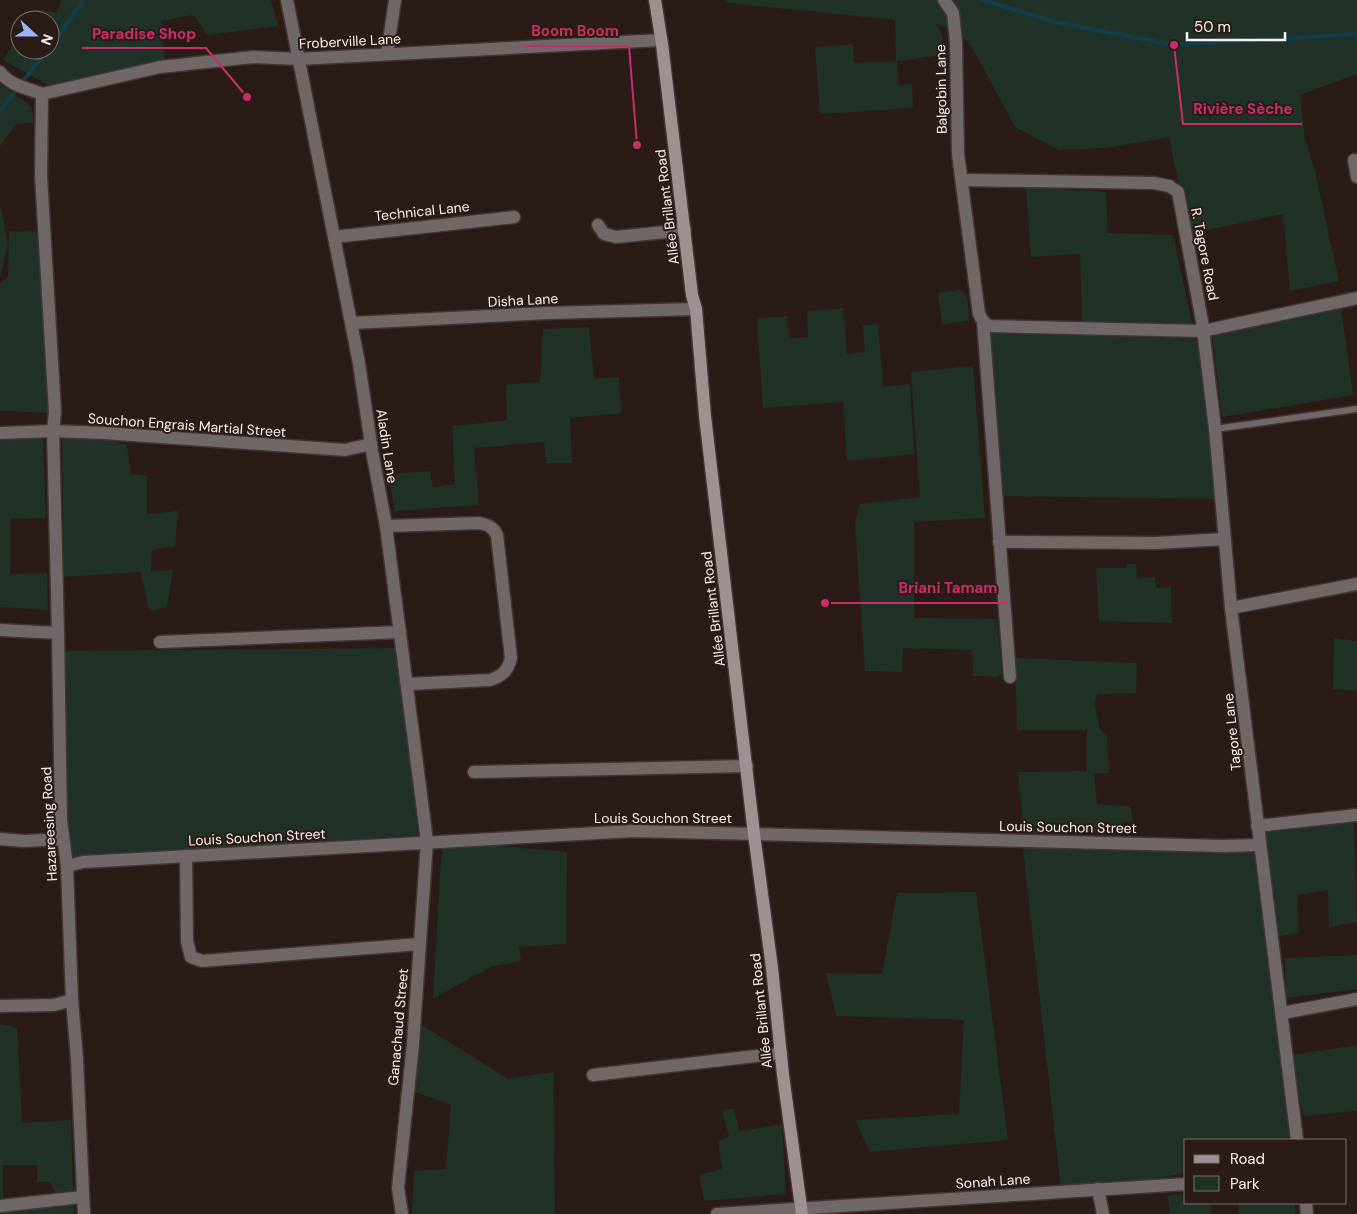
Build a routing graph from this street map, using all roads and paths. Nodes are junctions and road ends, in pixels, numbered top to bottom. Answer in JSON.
{"nodes":[{"id":1,"x":287,"y":0,"type":"edge"},
{"id":2,"x":395,"y":0,"type":"edge"},
{"id":3,"x":655,"y":0,"type":"edge"},
{"id":4,"x":944,"y":0,"type":"edge"},
{"id":5,"x":662,"y":40,"type":"junction"},
{"id":6,"x":387,"y":54,"type":"junction"},
{"id":7,"x":298,"y":59,"type":"junction"},
{"id":8,"x":0,"y":72,"type":"edge"},
{"id":9,"x":42,"y":94,"type":"junction"},
{"id":10,"x":1354,"y":160,"type":"dead end"},
{"id":11,"x":1357,"y":177,"type":"edge"},
{"id":12,"x":962,"y":180,"type":"junction"},
{"id":13,"x":514,"y":217,"type":"dead end"},
{"id":14,"x":598,"y":225,"type":"dead end"},
{"id":15,"x":685,"y":230,"type":"junction"},
{"id":16,"x":334,"y":237,"type":"junction"},
{"id":17,"x":1357,"y":298,"type":"edge"},
{"id":18,"x":696,"y":309,"type":"junction"},
{"id":19,"x":983,"y":321,"type":"junction"},
{"id":20,"x":352,"y":323,"type":"junction"},
{"id":21,"x":1203,"y":326,"type":"junction"},
{"id":22,"x":1357,"y":409,"type":"edge"},
{"id":23,"x":1215,"y":429,"type":"junction"},
{"id":24,"x":53,"y":431,"type":"junction"},
{"id":25,"x":0,"y":433,"type":"edge"},
{"id":26,"x":371,"y":444,"type":"junction"},
{"id":27,"x":386,"y":526,"type":"junction"},
{"id":28,"x":1225,"y":539,"type":"junction"},
{"id":29,"x":999,"y":542,"type":"junction"},
{"id":30,"x":1357,"y":584,"type":"edge"},
{"id":31,"x":1231,"y":608,"type":"junction"},
{"id":32,"x":0,"y":630,"type":"edge"},
{"id":33,"x":400,"y":632,"type":"junction"},
{"id":34,"x":58,"y":633,"type":"junction"},
{"id":35,"x":160,"y":642,"type":"dead end"},
{"id":36,"x":1010,"y":677,"type":"dead end"},
{"id":37,"x":408,"y":684,"type":"junction"},
{"id":38,"x":746,"y":766,"type":"junction"},
{"id":39,"x":474,"y":772,"type":"dead end"},
{"id":40,"x":1357,"y":815,"type":"edge"},
{"id":41,"x":1257,"y":826,"type":"junction"},
{"id":42,"x":754,"y":834,"type":"junction"},
{"id":43,"x":0,"y":839,"type":"edge"},
{"id":44,"x":63,"y":839,"type":"junction"},
{"id":45,"x":427,"y":842,"type":"junction"},
{"id":46,"x":1260,"y":845,"type":"junction"},
{"id":47,"x":186,"y":856,"type":"junction"},
{"id":48,"x":66,"y":866,"type":"junction"},
{"id":49,"x":420,"y":944,"type":"junction"},
{"id":50,"x":1357,"y":999,"type":"edge"},
{"id":51,"x":72,"y":1000,"type":"junction"},
{"id":52,"x":0,"y":1006,"type":"edge"},
{"id":53,"x":1281,"y":1012,"type":"junction"},
{"id":54,"x":781,"y":1053,"type":"junction"},
{"id":55,"x":593,"y":1075,"type":"dead end"},
{"id":56,"x":1297,"y":1139,"type":"edge"},
{"id":57,"x":1184,"y":1184,"type":"edge"},
{"id":58,"x":1098,"y":1189,"type":"junction"},
{"id":59,"x":82,"y":1197,"type":"junction"},
{"id":60,"x":0,"y":1206,"type":"edge"},
{"id":61,"x":800,"y":1210,"type":"edge"},
{"id":62,"x":84,"y":1214,"type":"edge"},
{"id":63,"x":402,"y":1214,"type":"edge"},
{"id":64,"x":717,"y":1214,"type":"edge"},
{"id":65,"x":1103,"y":1214,"type":"edge"}],
"edges":[{"from":1,"to":7,"type":"street","name":"Aladin Lane"},
{"from":2,"to":6,"type":"street"},
{"from":3,"to":5,"type":"main road","name":"Allée Brillant Road"},
{"from":4,"to":12,"type":"street","name":"Balgobin Lane"},
{"from":5,"to":6,"type":"street","name":"Froberville Lane"},
{"from":5,"to":15,"type":"main road","name":"Allée Brillant Road"},
{"from":6,"to":7,"type":"street","name":"Froberville Lane"},
{"from":7,"to":9,"type":"street","name":"Froberville Lane"},
{"from":7,"to":16,"type":"street","name":"Aladin Lane"},
{"from":8,"to":9,"type":"street"},
{"from":9,"to":24,"type":"street","name":"Hazareesing Road"},
{"from":10,"to":11,"type":"street"},
{"from":12,"to":19,"type":"street","name":"Balgobin Lane"},
{"from":12,"to":21,"type":"street","name":"R. Tagore Road"},
{"from":13,"to":16,"type":"street","name":"Technical Lane"},
{"from":14,"to":15,"type":"street"},
{"from":15,"to":18,"type":"main road","name":"Allée Brillant Road"},
{"from":16,"to":20,"type":"street","name":"Aladin Lane"},
{"from":17,"to":21,"type":"street"},
{"from":18,"to":20,"type":"street","name":"Disha Lane"},
{"from":18,"to":38,"type":"main road","name":"Allée Brillant Road"},
{"from":19,"to":21,"type":"street"},
{"from":19,"to":29,"type":"street","name":"Balgobin Lane"},
{"from":20,"to":26,"type":"street","name":"Aladin Lane"},
{"from":21,"to":23,"type":"street","name":"Tagore Lane"},
{"from":22,"to":23,"type":"lane"},
{"from":23,"to":28,"type":"street","name":"Tagore Lane"},
{"from":24,"to":25,"type":"street","name":"Souchon Engrais Martial Street"},
{"from":24,"to":26,"type":"street","name":"Souchon Engrais Martial Street"},
{"from":24,"to":34,"type":"street","name":"Hazareesing Road"},
{"from":26,"to":27,"type":"street","name":"Aladin Lane"},
{"from":27,"to":33,"type":"street","name":"Aladin Lane"},
{"from":27,"to":37,"type":"street"},
{"from":28,"to":29,"type":"street"},
{"from":28,"to":31,"type":"street","name":"Tagore Lane"},
{"from":29,"to":36,"type":"street","name":"Balgobin Lane"},
{"from":30,"to":31,"type":"street"},
{"from":31,"to":41,"type":"street","name":"Tagore Lane"},
{"from":32,"to":34,"type":"street"},
{"from":33,"to":35,"type":"street"},
{"from":33,"to":37,"type":"street","name":"Aladin Lane"},
{"from":34,"to":44,"type":"street","name":"Hazareesing Road"},
{"from":37,"to":45,"type":"street","name":"Aladin Lane"},
{"from":38,"to":39,"type":"street"},
{"from":38,"to":42,"type":"main road","name":"Allée Brillant Road"},
{"from":40,"to":41,"type":"street"},
{"from":41,"to":46,"type":"street","name":"Tagore Lane"},
{"from":42,"to":45,"type":"street","name":"Louis Souchon Street"},
{"from":42,"to":46,"type":"street","name":"Louis Souchon Street"},
{"from":42,"to":54,"type":"main road","name":"Allée Brillant Road"},
{"from":43,"to":44,"type":"street"},
{"from":44,"to":48,"type":"street","name":"Hazareesing Road"},
{"from":45,"to":47,"type":"street","name":"Louis Souchon Street"},
{"from":45,"to":49,"type":"street","name":"Ganachaud Street"},
{"from":46,"to":53,"type":"street","name":"Tagore Lane"},
{"from":47,"to":48,"type":"street","name":"Louis Souchon Street"},
{"from":47,"to":49,"type":"street"},
{"from":48,"to":51,"type":"street","name":"Hazareesing Road"},
{"from":49,"to":63,"type":"street","name":"Ganachaud Street"},
{"from":50,"to":53,"type":"street"},
{"from":51,"to":52,"type":"street"},
{"from":51,"to":59,"type":"street","name":"Hazareesing Road"},
{"from":53,"to":56,"type":"street","name":"Tagore Lane"},
{"from":54,"to":55,"type":"street"},
{"from":54,"to":61,"type":"main road","name":"Allée Brillant Road"},
{"from":57,"to":58,"type":"street","name":"Sonah Lane"},
{"from":58,"to":61,"type":"street","name":"Sonah Lane"},
{"from":58,"to":65,"type":"street"},
{"from":59,"to":60,"type":"street"},
{"from":59,"to":62,"type":"street","name":"Hazareesing Road"},
{"from":61,"to":64,"type":"street","name":"Sonah Lane"}]}
